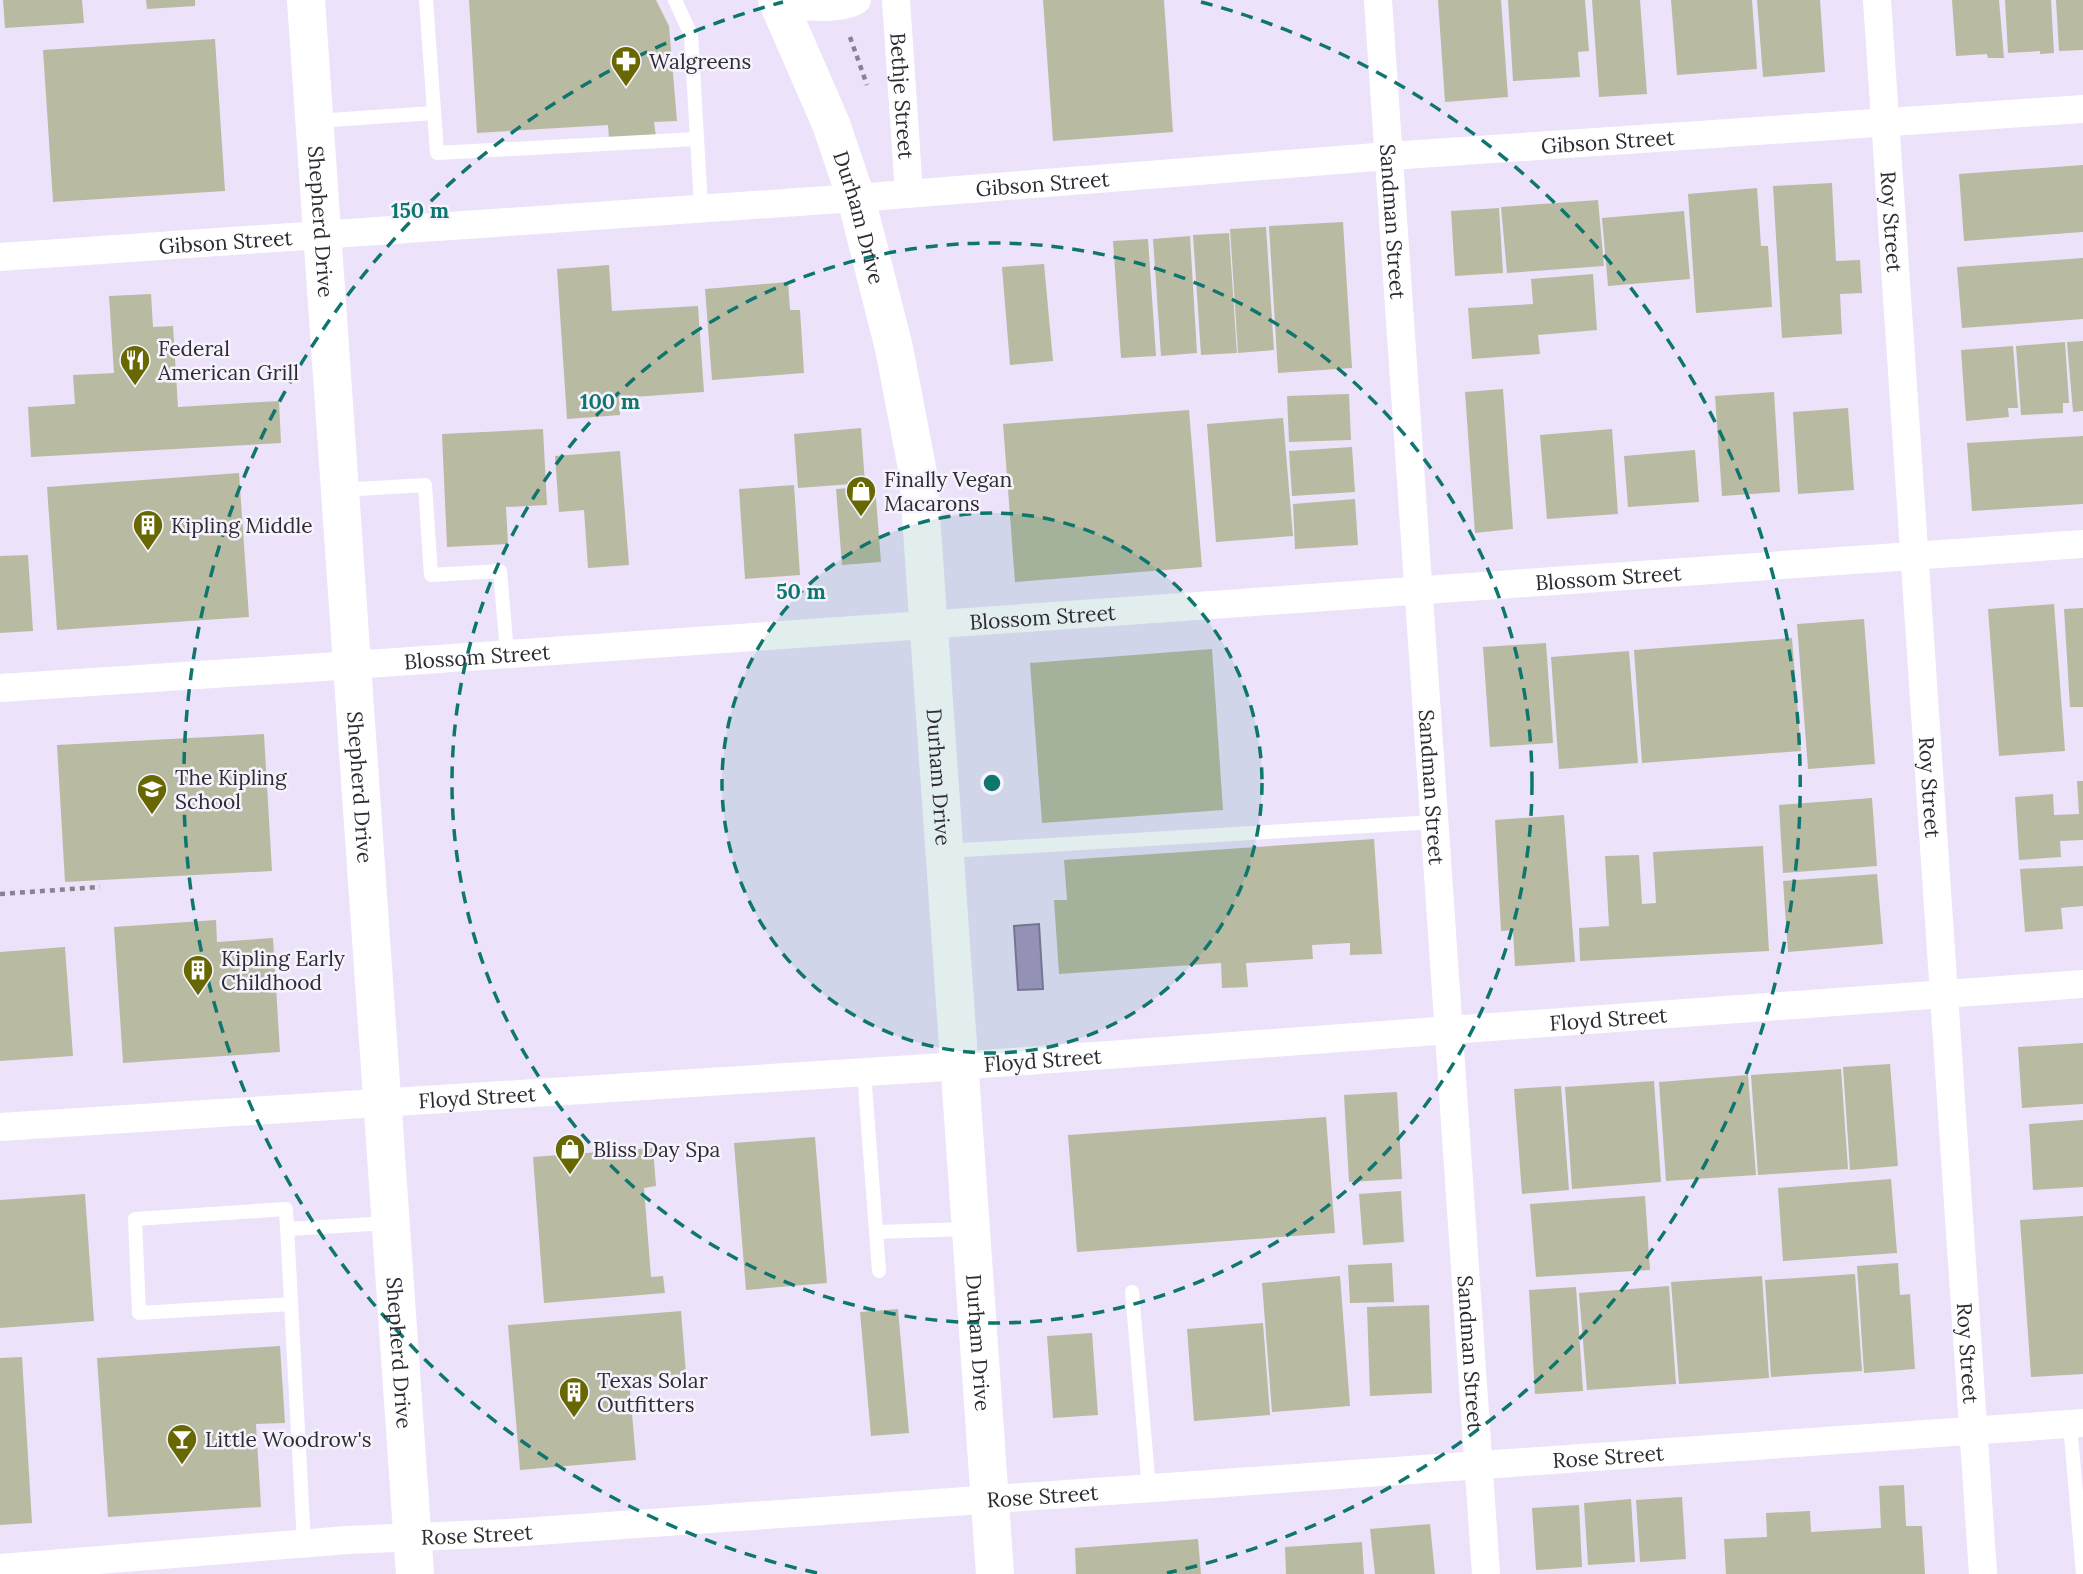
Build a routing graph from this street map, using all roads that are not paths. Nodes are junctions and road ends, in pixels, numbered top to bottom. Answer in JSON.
{"nodes":[{"id":1,"x":306,"y":0,"type":"edge"},
{"id":2,"x":426,"y":0,"type":"edge"},
{"id":3,"x":675,"y":0,"type":"edge"},
{"id":4,"x":857,"y":0,"type":"edge"},
{"id":5,"x":896,"y":0,"type":"edge"},
{"id":6,"x":1378,"y":0,"type":"edge"},
{"id":7,"x":1877,"y":0,"type":"edge"},
{"id":8,"x":779,"y":3,"type":"edge"},
{"id":9,"x":2083,"y":109,"type":"edge"},
{"id":10,"x":433,"y":113,"type":"junction"},
{"id":11,"x":315,"y":121,"type":"junction"},
{"id":12,"x":1885,"y":122,"type":"junction"},
{"id":13,"x":697,"y":139,"type":"junction"},
{"id":14,"x":1389,"y":156,"type":"junction"},
{"id":15,"x":909,"y":193,"type":"junction"},
{"id":16,"x":856,"y":198,"type":"junction"},
{"id":17,"x":701,"y":207,"type":"junction"},
{"id":18,"x":323,"y":234,"type":"junction"},
{"id":19,"x":0,"y":257,"type":"edge"},
{"id":20,"x":340,"y":490,"type":"junction"},
{"id":21,"x":2083,"y":544,"type":"edge"},
{"id":22,"x":1914,"y":556,"type":"junction"},
{"id":23,"x":1419,"y":590,"type":"junction"},
{"id":24,"x":930,"y":623,"type":"junction"},
{"id":25,"x":507,"y":653,"type":"junction"},
{"id":26,"x":353,"y":665,"type":"junction"},
{"id":27,"x":0,"y":688,"type":"edge"},
{"id":28,"x":1435,"y":822,"type":"junction"},
{"id":29,"x":946,"y":851,"type":"junction"},
{"id":30,"x":2083,"y":984,"type":"edge"},
{"id":31,"x":1944,"y":993,"type":"junction"},
{"id":32,"x":1449,"y":1029,"type":"junction"},
{"id":33,"x":960,"y":1066,"type":"junction"},
{"id":34,"x":864,"y":1072,"type":"junction"},
{"id":35,"x":382,"y":1103,"type":"junction"},
{"id":36,"x":0,"y":1127,"type":"edge"},
{"id":37,"x":391,"y":1223,"type":"junction"},
{"id":38,"x":287,"y":1228,"type":"junction"},
{"id":39,"x":971,"y":1229,"type":"junction"},
{"id":40,"x":876,"y":1232,"type":"junction"},
{"id":41,"x":879,"y":1271,"type":"dead end"},
{"id":42,"x":1132,"y":1292,"type":"dead end"},
{"id":43,"x":290,"y":1304,"type":"junction"},
{"id":44,"x":2077,"y":1423,"type":"edge"},
{"id":45,"x":1973,"y":1429,"type":"junction"},
{"id":46,"x":1479,"y":1465,"type":"junction"},
{"id":47,"x":1149,"y":1489,"type":"junction"},
{"id":48,"x":991,"y":1499,"type":"junction"},
{"id":49,"x":304,"y":1543,"type":"junction"},
{"id":50,"x":414,"y":1555,"type":"edge"},
{"id":51,"x":0,"y":1568,"type":"edge"},
{"id":52,"x":995,"y":1574,"type":"edge"},
{"id":53,"x":1486,"y":1574,"type":"edge"},
{"id":54,"x":1983,"y":1574,"type":"edge"},
{"id":55,"x":2083,"y":1574,"type":"edge"}],
"edges":[{"from":1,"to":11,"type":"main road","name":"Shepherd Drive"},
{"from":2,"to":10,"type":"lane"},
{"from":3,"to":13,"type":"lane"},
{"from":4,"to":8,"type":"street"},
{"from":5,"to":15,"type":"street","name":"Bethje Street"},
{"from":6,"to":14,"type":"street","name":"Sandman Street"},
{"from":7,"to":12,"type":"street","name":"Roy Street"},
{"from":8,"to":16,"type":"main road","name":"Durham Drive"},
{"from":9,"to":12,"type":"street","name":"Gibson Street"},
{"from":10,"to":11,"type":"lane"},
{"from":10,"to":13,"type":"lane"},
{"from":11,"to":18,"type":"main road","name":"Shepherd Drive"},
{"from":12,"to":14,"type":"street","name":"Gibson Street"},
{"from":12,"to":22,"type":"street","name":"Roy Street"},
{"from":13,"to":17,"type":"lane"},
{"from":14,"to":15,"type":"street","name":"Gibson Street"},
{"from":14,"to":23,"type":"street","name":"Sandman Street"},
{"from":15,"to":16,"type":"street","name":"Gibson Street"},
{"from":16,"to":17,"type":"street","name":"Gibson Street"},
{"from":16,"to":24,"type":"main road","name":"Durham Drive"},
{"from":17,"to":18,"type":"street","name":"Gibson Street"},
{"from":18,"to":19,"type":"street","name":"Gibson Street"},
{"from":18,"to":20,"type":"main road","name":"Shepherd Drive"},
{"from":20,"to":25,"type":"lane"},
{"from":20,"to":26,"type":"main road","name":"Shepherd Drive"},
{"from":21,"to":22,"type":"street","name":"Blossom Street"},
{"from":22,"to":23,"type":"street","name":"Blossom Street"},
{"from":22,"to":31,"type":"street","name":"Roy Street"},
{"from":23,"to":24,"type":"street","name":"Blossom Street"},
{"from":23,"to":28,"type":"street","name":"Sandman Street"},
{"from":24,"to":25,"type":"street","name":"Blossom Street"},
{"from":24,"to":29,"type":"main road","name":"Durham Drive"},
{"from":25,"to":26,"type":"street","name":"Blossom Street"},
{"from":26,"to":27,"type":"street","name":"Blossom Street"},
{"from":26,"to":35,"type":"main road","name":"Shepherd Drive"},
{"from":28,"to":29,"type":"lane"},
{"from":28,"to":32,"type":"street","name":"Sandman Street"},
{"from":29,"to":33,"type":"main road","name":"Durham Drive"},
{"from":30,"to":31,"type":"street","name":"Floyd Street"},
{"from":31,"to":32,"type":"street","name":"Floyd Street"},
{"from":31,"to":45,"type":"street","name":"Roy Street"},
{"from":32,"to":33,"type":"street","name":"Floyd Street"},
{"from":32,"to":46,"type":"street","name":"Sandman Street"},
{"from":33,"to":34,"type":"street","name":"Floyd Street"},
{"from":33,"to":39,"type":"main road","name":"Durham Drive"},
{"from":34,"to":35,"type":"street","name":"Floyd Street"},
{"from":34,"to":40,"type":"lane"},
{"from":35,"to":36,"type":"street","name":"Floyd Street"},
{"from":35,"to":37,"type":"main road","name":"Shepherd Drive"},
{"from":37,"to":38,"type":"lane"},
{"from":37,"to":50,"type":"main road","name":"Shepherd Drive"},
{"from":38,"to":43,"type":"lane"},
{"from":38,"to":43,"type":"lane"},
{"from":39,"to":40,"type":"lane"},
{"from":39,"to":48,"type":"main road","name":"Durham Drive"},
{"from":40,"to":41,"type":"lane"},
{"from":42,"to":47,"type":"lane"},
{"from":43,"to":49,"type":"lane"},
{"from":44,"to":45,"type":"street","name":"Rose Street"},
{"from":44,"to":55,"type":"lane"},
{"from":45,"to":46,"type":"street","name":"Rose Street"},
{"from":45,"to":54,"type":"street","name":"Roy Street"},
{"from":46,"to":47,"type":"street","name":"Rose Street"},
{"from":46,"to":53,"type":"street","name":"Sandman Street"},
{"from":47,"to":48,"type":"street","name":"Rose Street"},
{"from":48,"to":50,"type":"street","name":"Rose Street"},
{"from":48,"to":52,"type":"main road","name":"Durham Drive"},
{"from":49,"to":50,"type":"street","name":"Rose Street"},
{"from":49,"to":51,"type":"street","name":"Rose Street"}]}
